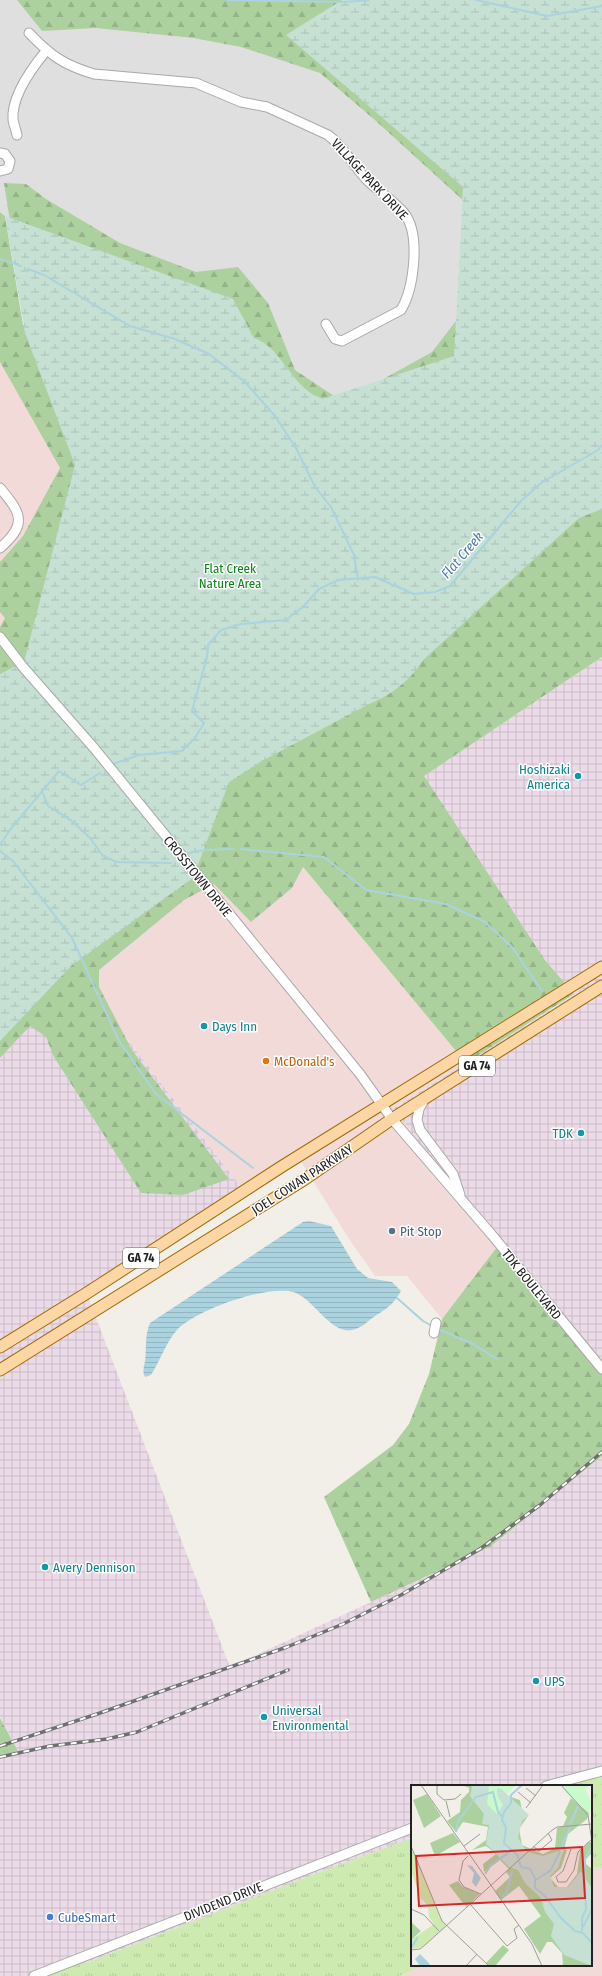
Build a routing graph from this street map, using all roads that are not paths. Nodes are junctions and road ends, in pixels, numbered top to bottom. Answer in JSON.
{"nodes":[{"id":1,"x":29,"y":33,"type":"dead end"},
{"id":2,"x":46,"y":51,"type":"junction"},
{"id":3,"x":17,"y":135,"type":"dead end"},
{"id":4,"x":0,"y":153,"type":"edge"},
{"id":5,"x":0,"y":171,"type":"edge"},
{"id":6,"x":326,"y":324,"type":"dead end"},
{"id":7,"x":0,"y":488,"type":"edge"},
{"id":8,"x":0,"y":548,"type":"edge"},
{"id":9,"x":0,"y":637,"type":"edge"},
{"id":10,"x":602,"y":967,"type":"edge"},
{"id":11,"x":602,"y":986,"type":"edge"},
{"id":12,"x":425,"y":1098,"type":"junction"},
{"id":13,"x":382,"y":1105,"type":"junction"},
{"id":14,"x":392,"y":1119,"type":"junction"},
{"id":15,"x":462,"y":1200,"type":"junction"},
{"id":16,"x":436,"y":1323,"type":"dead end"},
{"id":17,"x":434,"y":1333,"type":"dead end"},
{"id":18,"x":0,"y":1347,"type":"edge"},
{"id":19,"x":602,"y":1369,"type":"edge"},
{"id":20,"x":0,"y":1370,"type":"edge"},
{"id":21,"x":602,"y":1771,"type":"edge"},
{"id":22,"x":550,"y":1785,"type":"edge"},
{"id":23,"x":411,"y":1828,"type":"edge"},
{"id":24,"x":34,"y":1976,"type":"edge"}],
"edges":[{"from":1,"to":2,"type":"street","name":"VILLAGE PARK DRIVE"},
{"from":2,"to":3,"type":"street"},
{"from":2,"to":6,"type":"street","name":"VILLAGE PARK DRIVE"},
{"from":4,"to":5,"type":"street"},
{"from":7,"to":8,"type":"street"},
{"from":9,"to":13,"type":"street","name":"CROSSTOWN DRIVE"},
{"from":10,"to":13,"type":"main road","name":"JOEL COWAN PARKWAY","number":"GA 74"},
{"from":11,"to":12,"type":"main road","name":"JOEL COWAN PARKWAY","number":"GA 74"},
{"from":12,"to":14,"type":"main road","name":"JOEL COWAN PARKWAY","number":"GA 74"},
{"from":12,"to":15,"type":"street","name":"TDK BOULEVARD"},
{"from":13,"to":14,"type":"street","name":"CROSSTOWN DRIVE"},
{"from":13,"to":18,"type":"main road","name":"JOEL COWAN PARKWAY","number":"GA 74"},
{"from":14,"to":15,"type":"street","name":"TDK BOULEVARD"},
{"from":14,"to":20,"type":"main road","name":"JOEL COWAN PARKWAY","number":"GA 74"},
{"from":15,"to":19,"type":"street","name":"TDK BOULEVARD"},
{"from":16,"to":17,"type":"street"},
{"from":21,"to":22,"type":"street"},
{"from":23,"to":24,"type":"street","name":"DIVIDEND DRIVE"}]}
